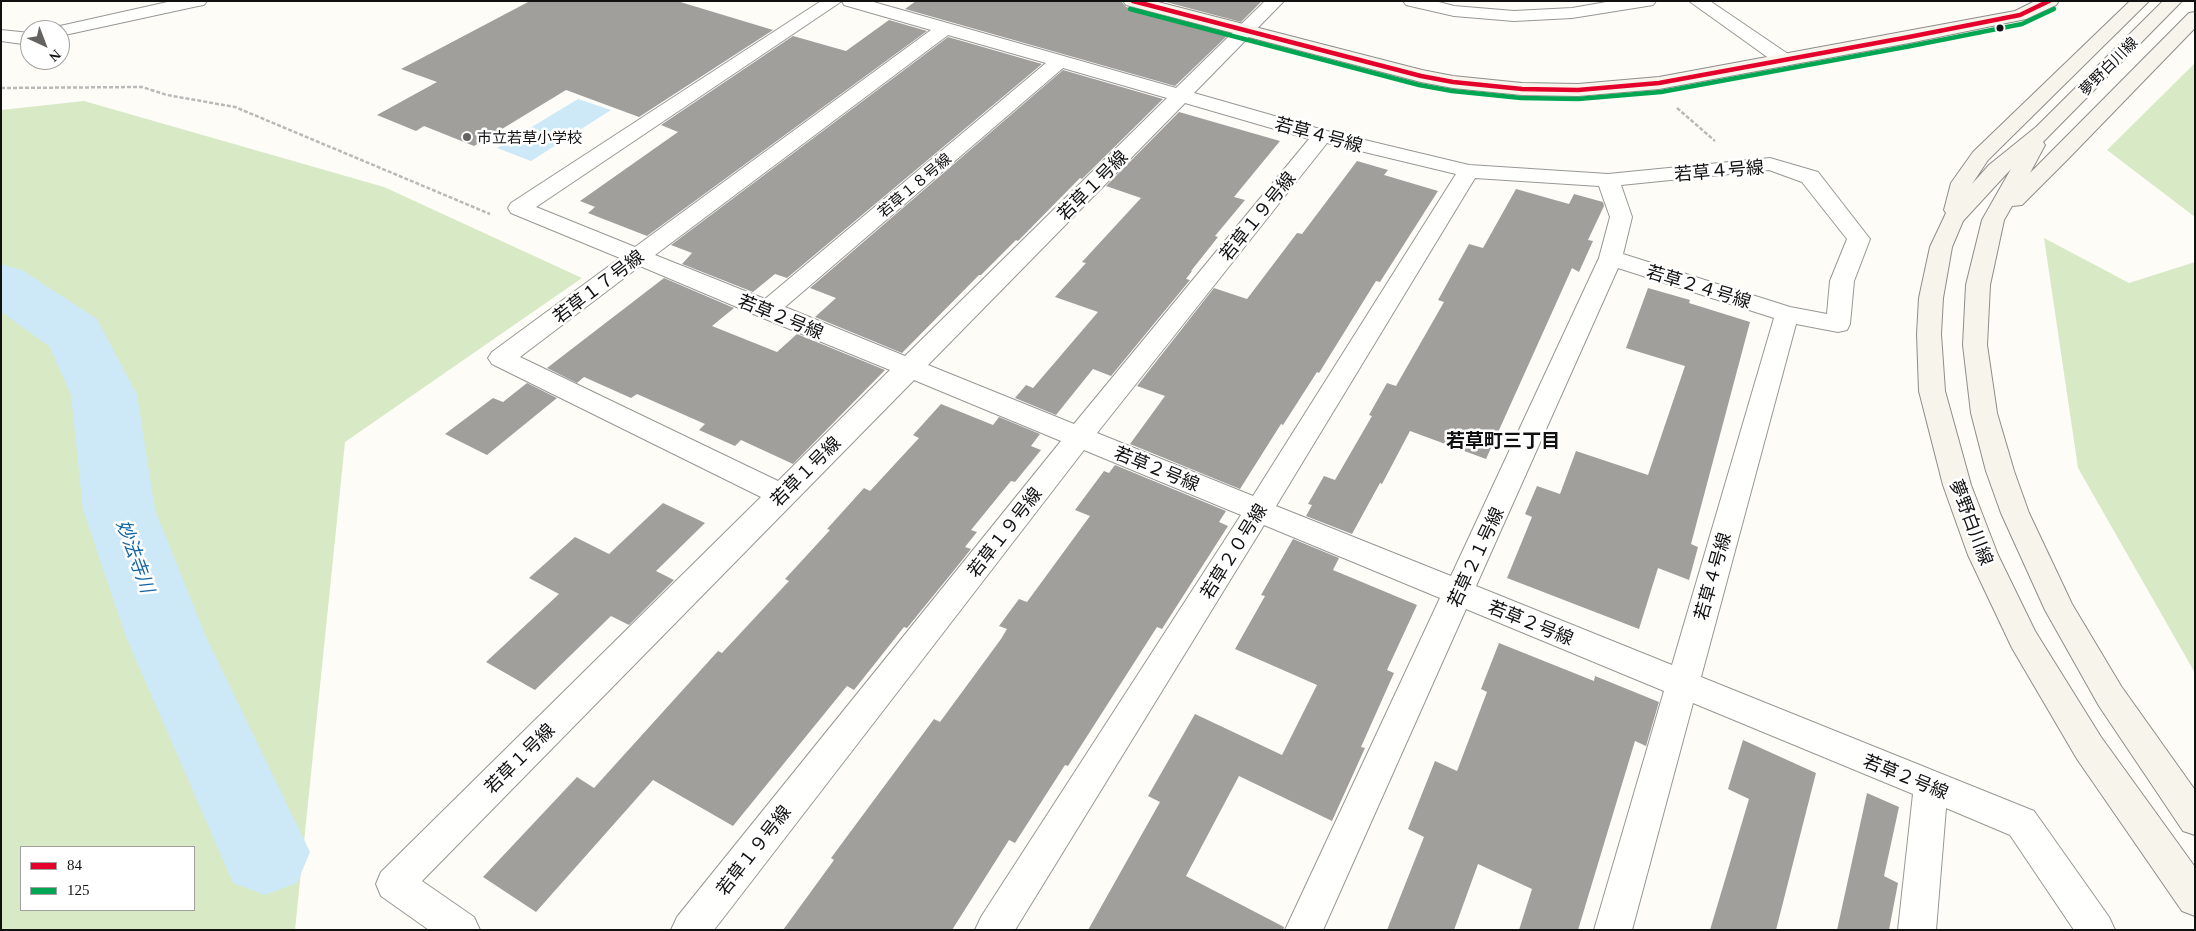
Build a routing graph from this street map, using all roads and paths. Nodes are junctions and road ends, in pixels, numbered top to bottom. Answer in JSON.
{"nodes":[{"id":1,"x":198,"y":1,"type":"edge"},
{"id":2,"x":833,"y":1,"type":"edge"},
{"id":3,"x":850,"y":1,"type":"edge"},
{"id":4,"x":1132,"y":1,"type":"edge"},
{"id":5,"x":1275,"y":1,"type":"edge"},
{"id":6,"x":1412,"y":1,"type":"edge"},
{"id":7,"x":1647,"y":1,"type":"edge"},
{"id":8,"x":1698,"y":1,"type":"edge"},
{"id":9,"x":2050,"y":1,"type":"edge"},
{"id":10,"x":2140,"y":1,"type":"edge"},
{"id":11,"x":2173,"y":1,"type":"edge"},
{"id":12,"x":2195,"y":17,"type":"edge"},
{"id":13,"x":945,"y":28,"type":"junction"},
{"id":14,"x":70,"y":29,"type":"edge"},
{"id":15,"x":1245,"y":31,"type":"junction"},
{"id":16,"x":1,"y":35,"type":"edge"},
{"id":17,"x":20,"y":38,"type":"edge"},
{"id":18,"x":1784,"y":60,"type":"junction"},
{"id":19,"x":1060,"y":61,"type":"junction"},
{"id":20,"x":1,"y":88,"type":"edge"},
{"id":21,"x":1181,"y":95,"type":"junction"},
{"id":22,"x":1673,"y":105,"type":"dead end"},
{"id":23,"x":2043,"y":131,"type":"junction"},
{"id":24,"x":1322,"y":136,"type":"junction"},
{"id":25,"x":1745,"y":167,"type":"junction"},
{"id":26,"x":1469,"y":171,"type":"junction"},
{"id":27,"x":1608,"y":180,"type":"junction"},
{"id":28,"x":490,"y":214,"type":"dead end"},
{"id":29,"x":1953,"y":219,"type":"junction"},
{"id":30,"x":1993,"y":220,"type":"junction"},
{"id":31,"x":638,"y":257,"type":"junction"},
{"id":32,"x":1611,"y":258,"type":"junction"},
{"id":33,"x":767,"y":310,"type":"junction"},
{"id":34,"x":1787,"y":314,"type":"junction"},
{"id":35,"x":909,"y":368,"type":"junction"},
{"id":36,"x":1079,"y":437,"type":"junction"},
{"id":37,"x":782,"y":495,"type":"junction"},
{"id":38,"x":1260,"y":510,"type":"junction"},
{"id":39,"x":1459,"y":592,"type":"junction"},
{"id":40,"x":1682,"y":684,"type":"junction"},
{"id":41,"x":1931,"y":787,"type":"junction"},
{"id":42,"x":2195,"y":819,"type":"edge"},
{"id":43,"x":2195,"y":898,"type":"edge"},
{"id":44,"x":461,"y":930,"type":"edge"},
{"id":45,"x":690,"y":930,"type":"edge"},
{"id":46,"x":994,"y":930,"type":"edge"},
{"id":47,"x":1304,"y":930,"type":"edge"},
{"id":48,"x":1613,"y":930,"type":"edge"},
{"id":49,"x":1917,"y":930,"type":"edge"},
{"id":50,"x":2096,"y":930,"type":"edge"}],
"edges":[{"from":1,"to":14,"type":"street"},
{"from":2,"to":31,"type":"street","name":"若草２号線"},
{"from":3,"to":13,"type":"street","name":"若草４号線"},
{"from":4,"to":15,"type":"street"},
{"from":5,"to":15,"type":"street","name":"若草１号線"},
{"from":6,"to":7,"type":"street"},
{"from":8,"to":18,"type":"street"},
{"from":9,"to":18,"type":"street"},
{"from":10,"to":29,"type":"street"},
{"from":11,"to":23,"type":"street","name":"夢野白川線"},
{"from":12,"to":30,"type":"street"},
{"from":13,"to":19,"type":"street","name":"若草４号線"},
{"from":13,"to":31,"type":"street","name":"若草１７号線"},
{"from":15,"to":18,"type":"street"},
{"from":15,"to":21,"type":"street","name":"若草１号線"},
{"from":16,"to":17,"type":"street"},
{"from":19,"to":21,"type":"street","name":"若草４号線"},
{"from":19,"to":33,"type":"street","name":"若草１８号線"},
{"from":20,"to":28,"type":"path"},
{"from":21,"to":24,"type":"street","name":"若草４号線"},
{"from":21,"to":35,"type":"street","name":"若草１号線"},
{"from":22,"to":25,"type":"path"},
{"from":23,"to":29,"type":"street","name":"夢野白川線"},
{"from":23,"to":30,"type":"street","name":"夢野白川線"},
{"from":24,"to":26,"type":"street","name":"若草４号線"},
{"from":24,"to":36,"type":"street","name":"若草１９号線"},
{"from":25,"to":27,"type":"street","name":"若草４号線"},
{"from":25,"to":34,"type":"street","name":"若草４号線"},
{"from":26,"to":27,"type":"street","name":"若草４号線"},
{"from":26,"to":38,"type":"street","name":"若草２０号線"},
{"from":27,"to":32,"type":"street","name":"若草２１号線"},
{"from":29,"to":43,"type":"street","name":"夢野白川線"},
{"from":30,"to":42,"type":"street","name":"夢野白川線"},
{"from":31,"to":33,"type":"street","name":"若草２号線"},
{"from":31,"to":37,"type":"street","name":"若草１７号線"},
{"from":32,"to":34,"type":"street","name":"若草２４号線"},
{"from":32,"to":39,"type":"street","name":"若草２１号線"},
{"from":33,"to":35,"type":"street","name":"若草２号線"},
{"from":34,"to":40,"type":"street","name":"若草４号線"},
{"from":35,"to":36,"type":"street","name":"若草２号線"},
{"from":35,"to":37,"type":"street","name":"若草１号線"},
{"from":36,"to":38,"type":"street","name":"若草２号線"},
{"from":36,"to":45,"type":"street","name":"若草１９号線"},
{"from":37,"to":44,"type":"street","name":"若草１号線"},
{"from":38,"to":39,"type":"street","name":"若草２号線"},
{"from":38,"to":46,"type":"street","name":"若草２０号線"},
{"from":39,"to":40,"type":"street","name":"若草２号線"},
{"from":39,"to":47,"type":"street","name":"若草２１号線"},
{"from":40,"to":41,"type":"street","name":"若草２号線"},
{"from":40,"to":48,"type":"street","name":"若草４号線"},
{"from":41,"to":49,"type":"street"},
{"from":41,"to":50,"type":"street","name":"若草２号線"}]}
